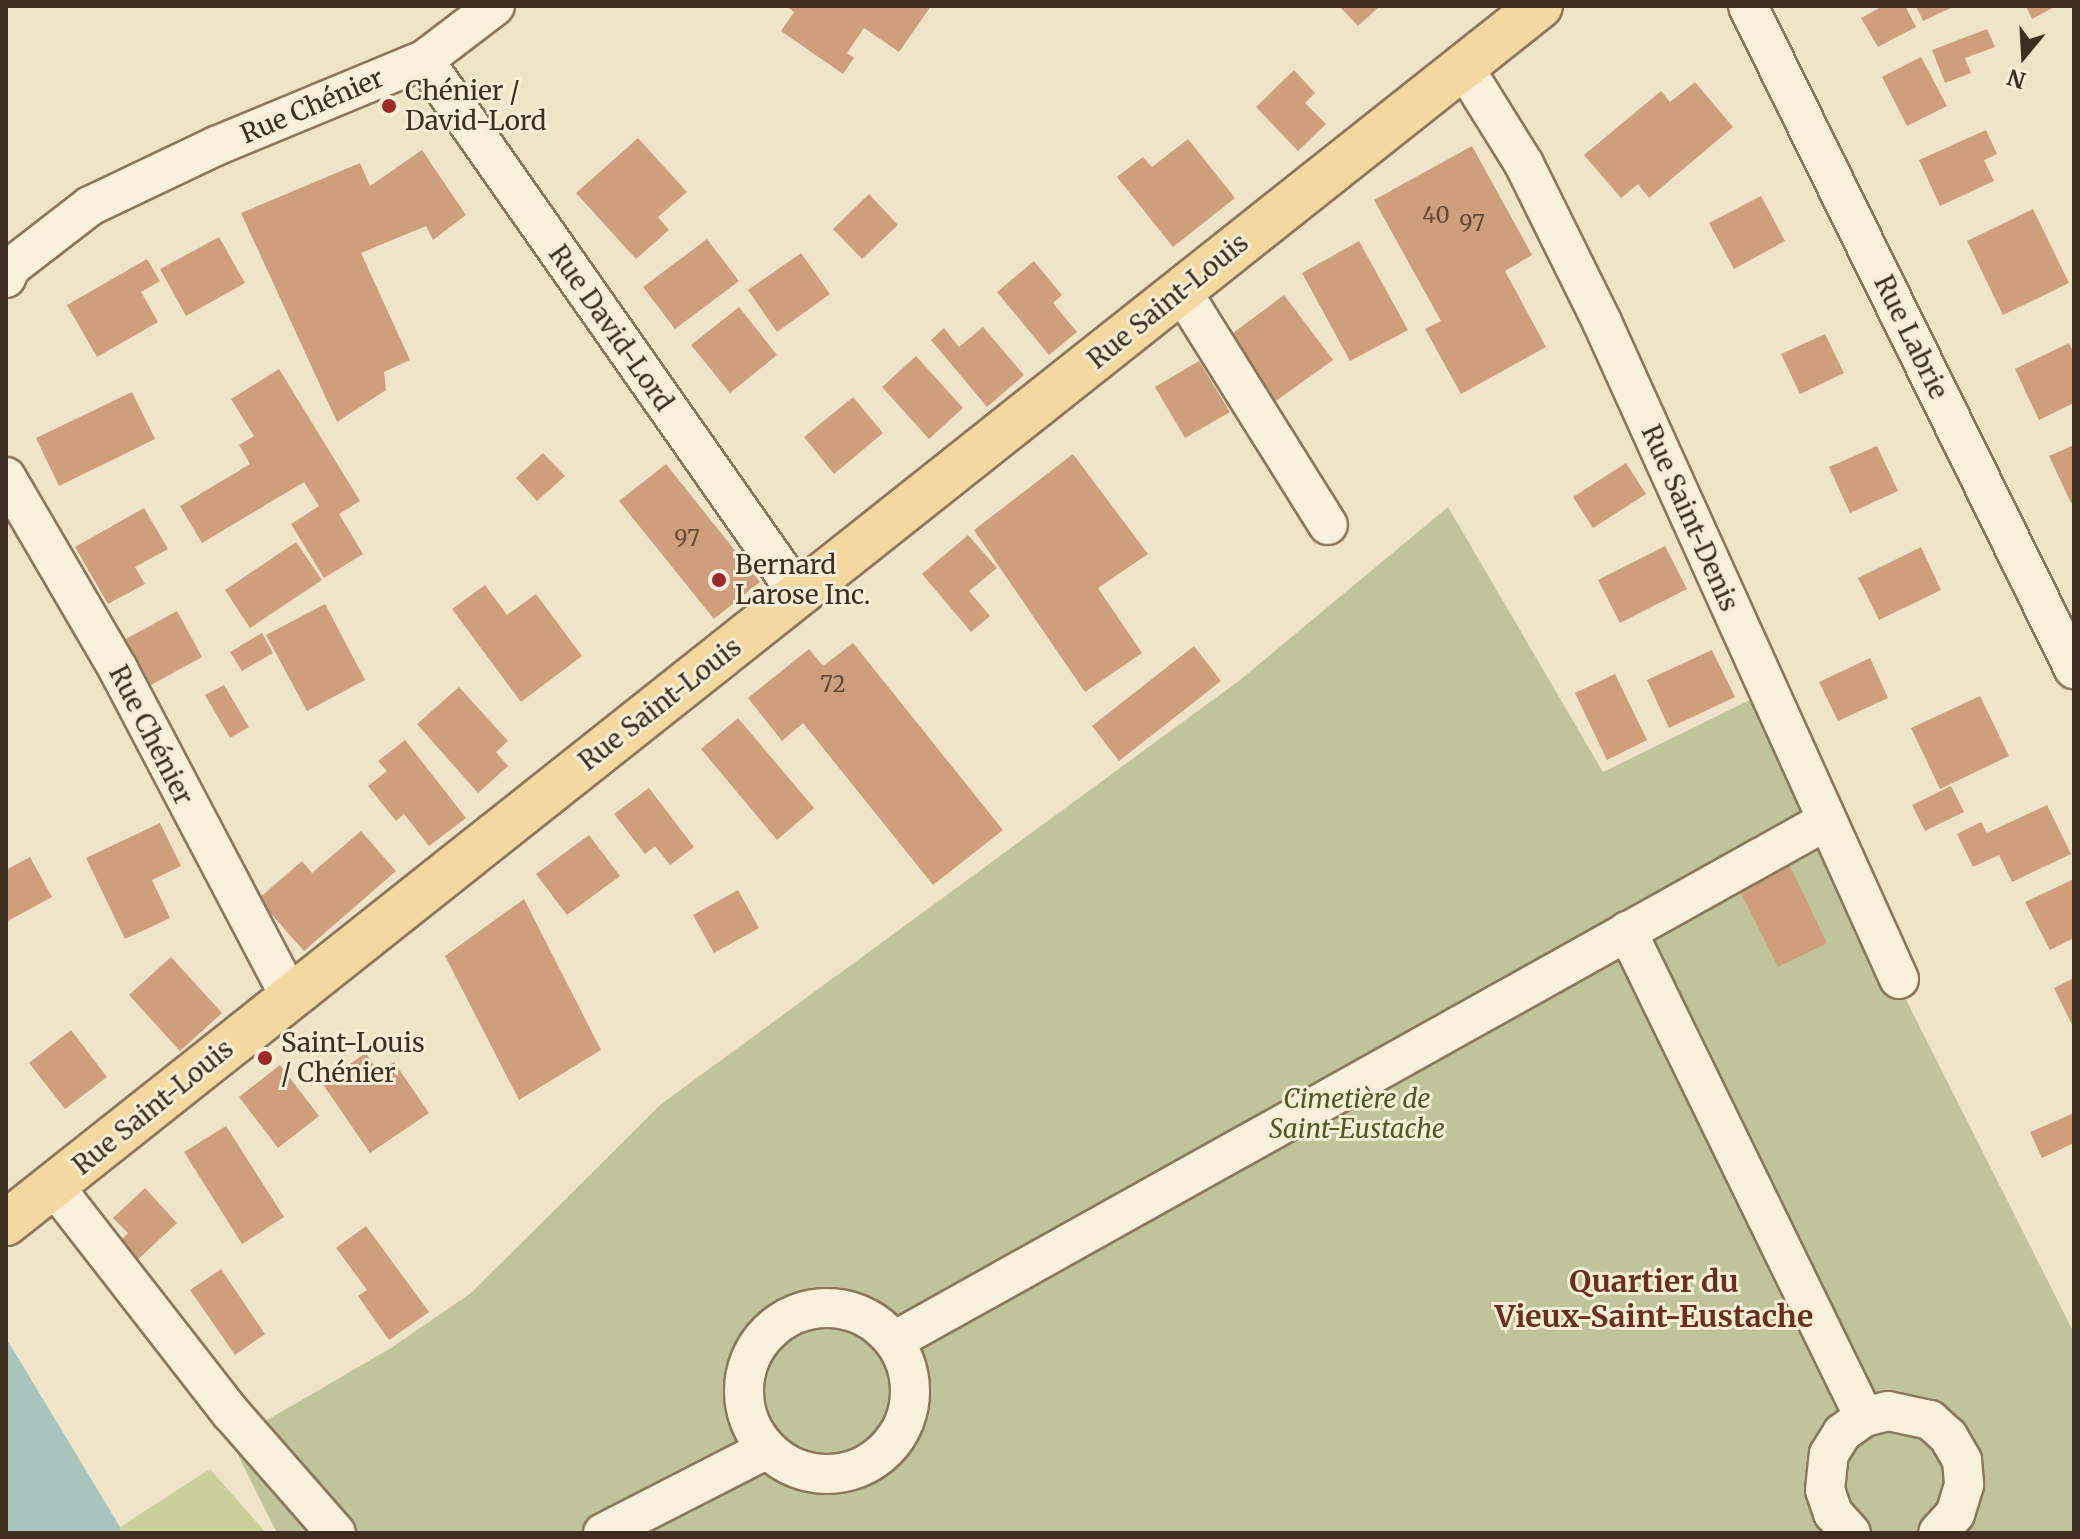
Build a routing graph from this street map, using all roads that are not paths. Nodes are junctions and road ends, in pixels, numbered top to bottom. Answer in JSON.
{"nodes":[{"id":1,"x":495,"y":6,"type":"edge"},
{"id":2,"x":1540,"y":6,"type":"edge"},
{"id":3,"x":1748,"y":6,"type":"edge"},
{"id":4,"x":424,"y":60,"type":"junction"},
{"id":5,"x":1463,"y":66,"type":"junction"},
{"id":6,"x":6,"y":278,"type":"edge"},
{"id":7,"x":1181,"y":290,"type":"junction"},
{"id":8,"x":6,"y":477,"type":"edge"},
{"id":9,"x":1328,"y":525,"type":"dead end"},
{"id":10,"x":799,"y":595,"type":"junction"},
{"id":11,"x":2074,"y":669,"type":"edge"},
{"id":12,"x":1826,"y":821,"type":"junction"},
{"id":13,"x":1627,"y":931,"type":"junction"},
{"id":14,"x":1899,"y":979,"type":"dead end"},
{"id":15,"x":290,"y":997,"type":"junction"},
{"id":16,"x":54,"y":1186,"type":"junction"},
{"id":17,"x":6,"y":1223,"type":"edge"},
{"id":18,"x":894,"y":1341,"type":"junction"},
{"id":19,"x":1864,"y":1417,"type":"junction"},
{"id":20,"x":767,"y":1449,"type":"junction"},
{"id":21,"x":336,"y":1533,"type":"edge"},
{"id":22,"x":603,"y":1533,"type":"edge"},
{"id":23,"x":1851,"y":1533,"type":"edge"},
{"id":24,"x":1938,"y":1533,"type":"edge"}],
"edges":[{"from":1,"to":4,"type":"street","name":"Rue Chénier"},
{"from":2,"to":5,"type":"main road","name":"Rue Saint-Louis"},
{"from":3,"to":11,"type":"street","name":"Rue Labrie"},
{"from":4,"to":6,"type":"street","name":"Rue Chénier"},
{"from":4,"to":10,"type":"street","name":"Rue David-Lord"},
{"from":5,"to":7,"type":"main road","name":"Rue Saint-Louis"},
{"from":5,"to":12,"type":"street","name":"Rue Saint-Denis"},
{"from":7,"to":9,"type":"street"},
{"from":7,"to":10,"type":"main road","name":"Rue Saint-Louis"},
{"from":8,"to":15,"type":"street","name":"Rue Chénier"},
{"from":10,"to":15,"type":"main road","name":"Rue Saint-Louis"},
{"from":12,"to":13,"type":"street"},
{"from":12,"to":14,"type":"street","name":"Rue Saint-Denis"},
{"from":13,"to":18,"type":"street"},
{"from":13,"to":19,"type":"street"},
{"from":15,"to":16,"type":"main road","name":"Rue Saint-Louis"},
{"from":16,"to":17,"type":"main road","name":"Rue Saint-Louis"},
{"from":16,"to":21,"type":"street"},
{"from":18,"to":20,"type":"street"},
{"from":18,"to":20,"type":"street"},
{"from":19,"to":23,"type":"street"},
{"from":19,"to":24,"type":"street"},
{"from":20,"to":22,"type":"street"}]}
